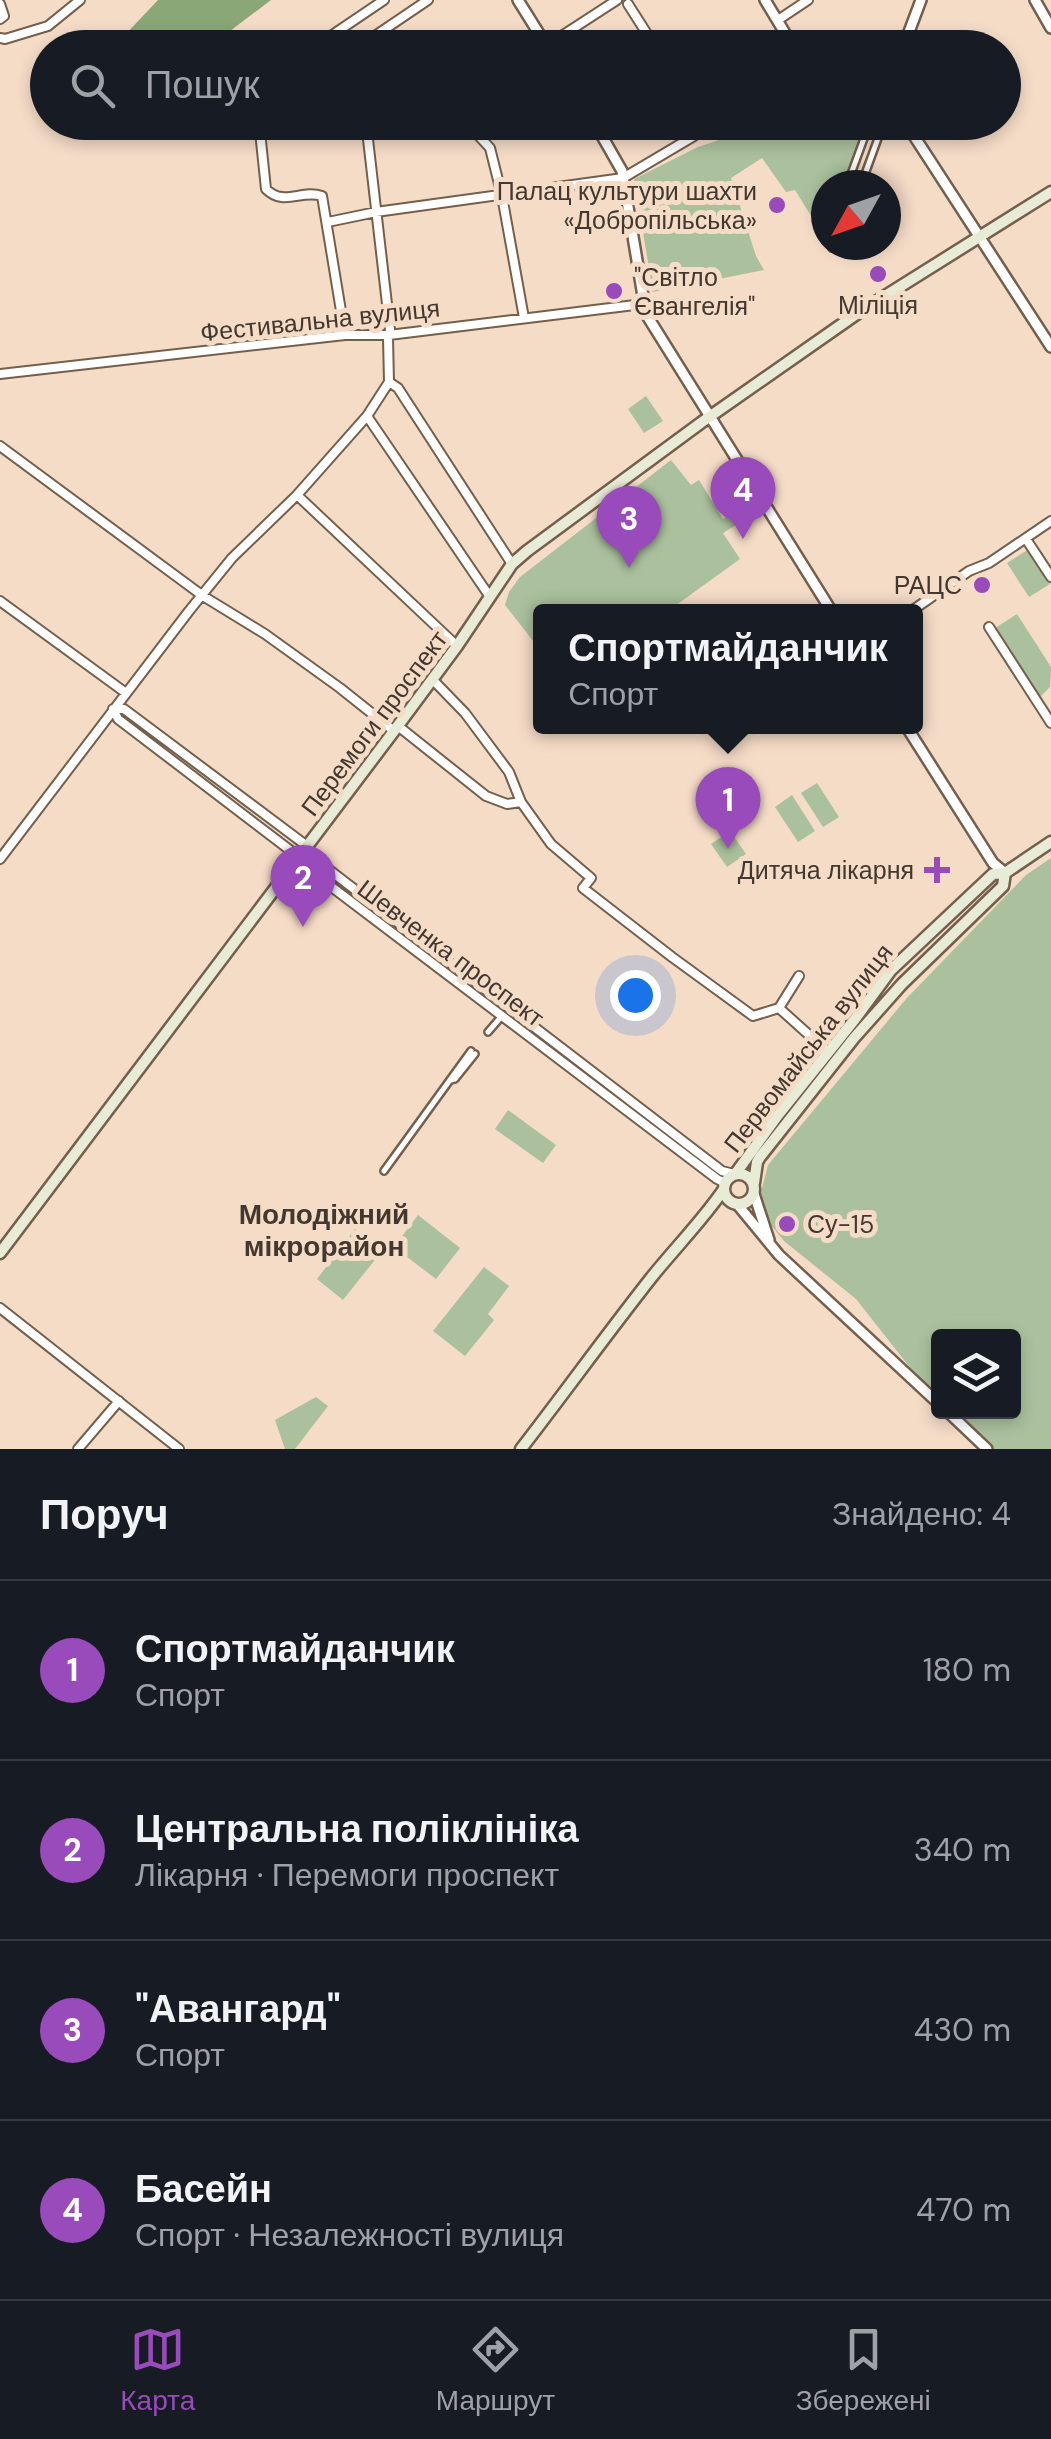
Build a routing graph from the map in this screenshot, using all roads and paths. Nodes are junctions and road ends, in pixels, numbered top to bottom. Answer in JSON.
{"nodes":[{"id":1,"x":80,"y":0,"type":"edge"},
{"id":2,"x":384,"y":0,"type":"edge"},
{"id":3,"x":428,"y":0,"type":"edge"},
{"id":4,"x":518,"y":0,"type":"edge"},
{"id":5,"x":617,"y":0,"type":"edge"},
{"id":6,"x":765,"y":0,"type":"edge"},
{"id":7,"x":808,"y":0,"type":"edge"},
{"id":8,"x":920,"y":0,"type":"edge"},
{"id":9,"x":1034,"y":0,"type":"edge"},
{"id":10,"x":629,"y":1,"type":"edge"},
{"id":11,"x":0,"y":4,"type":"edge"},
{"id":12,"x":0,"y":20,"type":"edge"},
{"id":13,"x":778,"y":20,"type":"junction"},
{"id":14,"x":1051,"y":28,"type":"edge"},
{"id":15,"x":35,"y":30,"type":"edge"},
{"id":16,"x":340,"y":30,"type":"edge"},
{"id":17,"x":384,"y":30,"type":"edge"},
{"id":18,"x":536,"y":30,"type":"edge"},
{"id":19,"x":572,"y":30,"type":"edge"},
{"id":20,"x":646,"y":30,"type":"edge"},
{"id":21,"x":784,"y":30,"type":"edge"},
{"id":22,"x":909,"y":30,"type":"edge"},
{"id":23,"x":30,"y":31,"type":"edge"},
{"id":24,"x":0,"y":38,"type":"edge"},
{"id":25,"x":261,"y":140,"type":"edge"},
{"id":26,"x":368,"y":140,"type":"edge"},
{"id":27,"x":482,"y":140,"type":"edge"},
{"id":28,"x":605,"y":140,"type":"edge"},
{"id":29,"x":687,"y":140,"type":"edge"},
{"id":30,"x":863,"y":140,"type":"edge"},
{"id":31,"x":877,"y":140,"type":"edge"},
{"id":32,"x":918,"y":140,"type":"edge"},
{"id":33,"x":852,"y":170,"type":"edge"},
{"id":34,"x":866,"y":170,"type":"edge"},
{"id":35,"x":623,"y":178,"type":"junction"},
{"id":36,"x":1051,"y":192,"type":"edge"},
{"id":37,"x":502,"y":196,"type":"junction"},
{"id":38,"x":376,"y":212,"type":"junction"},
{"id":39,"x":328,"y":222,"type":"junction"},
{"id":40,"x":981,"y":237,"type":"junction"},
{"id":41,"x":644,"y":304,"type":"junction"},
{"id":42,"x":524,"y":318,"type":"junction"},
{"id":43,"x":345,"y":335,"type":"junction"},
{"id":44,"x":388,"y":335,"type":"junction"},
{"id":45,"x":1051,"y":347,"type":"edge"},
{"id":46,"x":0,"y":374,"type":"edge"},
{"id":47,"x":389,"y":382,"type":"junction"},
{"id":48,"x":368,"y":416,"type":"junction"},
{"id":49,"x":710,"y":417,"type":"junction"},
{"id":50,"x":0,"y":446,"type":"edge"},
{"id":51,"x":297,"y":494,"type":"junction"},
{"id":52,"x":1051,"y":522,"type":"edge"},
{"id":53,"x":1026,"y":539,"type":"junction"},
{"id":54,"x":512,"y":564,"type":"junction"},
{"id":55,"x":1051,"y":577,"type":"edge"},
{"id":56,"x":202,"y":596,"type":"junction"},
{"id":57,"x":490,"y":597,"type":"junction"},
{"id":58,"x":0,"y":601,"type":"edge"},
{"id":59,"x":827,"y":604,"type":"edge"},
{"id":60,"x":922,"y":604,"type":"edge"},
{"id":61,"x":989,"y":626,"type":"dead end"},
{"id":62,"x":457,"y":646,"type":"junction"},
{"id":63,"x":432,"y":679,"type":"junction"},
{"id":64,"x":126,"y":693,"type":"junction"},
{"id":65,"x":113,"y":709,"type":"junction"},
{"id":66,"x":1051,"y":723,"type":"edge"},
{"id":67,"x":396,"y":728,"type":"junction"},
{"id":68,"x":911,"y":734,"type":"edge"},
{"id":69,"x":521,"y":802,"type":"junction"},
{"id":70,"x":1051,"y":842,"type":"edge"},
{"id":71,"x":306,"y":846,"type":"junction"},
{"id":72,"x":299,"y":857,"type":"junction"},
{"id":73,"x":0,"y":859,"type":"edge"},
{"id":74,"x":1005,"y":874,"type":"junction"},
{"id":75,"x":799,"y":976,"type":"dead end"},
{"id":76,"x":779,"y":1008,"type":"junction"},
{"id":77,"x":501,"y":1017,"type":"junction"},
{"id":78,"x":488,"y":1032,"type":"dead end"},
{"id":79,"x":473,"y":1052,"type":"dead end"},
{"id":80,"x":828,"y":1052,"type":"junction"},
{"id":81,"x":384,"y":1171,"type":"dead end"},
{"id":82,"x":735,"y":1174,"type":"junction"},
{"id":83,"x":724,"y":1186,"type":"junction"},
{"id":84,"x":754,"y":1188,"type":"junction"},
{"id":85,"x":736,"y":1204,"type":"junction"},
{"id":86,"x":705,"y":1217,"type":"junction"},
{"id":87,"x":772,"y":1248,"type":"junction"},
{"id":88,"x":0,"y":1253,"type":"edge"},
{"id":89,"x":0,"y":1308,"type":"edge"},
{"id":90,"x":931,"y":1396,"type":"edge"},
{"id":91,"x":119,"y":1400,"type":"junction"},
{"id":92,"x":955,"y":1419,"type":"edge"},
{"id":93,"x":78,"y":1449,"type":"edge"},
{"id":94,"x":180,"y":1449,"type":"edge"},
{"id":95,"x":521,"y":1449,"type":"edge"},
{"id":96,"x":987,"y":1449,"type":"edge"}],
"edges":[{"from":1,"to":15,"type":"street"},
{"from":2,"to":16,"type":"street"},
{"from":3,"to":17,"type":"street"},
{"from":4,"to":18,"type":"street"},
{"from":5,"to":19,"type":"street"},
{"from":6,"to":13,"type":"street"},
{"from":7,"to":13,"type":"street"},
{"from":8,"to":22,"type":"street"},
{"from":9,"to":14,"type":"street"},
{"from":10,"to":20,"type":"street"},
{"from":11,"to":12,"type":"street"},
{"from":13,"to":21,"type":"street"},
{"from":23,"to":24,"type":"street"},
{"from":25,"to":39,"type":"street"},
{"from":26,"to":38,"type":"street"},
{"from":27,"to":37,"type":"street"},
{"from":28,"to":35,"type":"street"},
{"from":29,"to":35,"type":"street"},
{"from":30,"to":33,"type":"street"},
{"from":31,"to":34,"type":"street"},
{"from":32,"to":40,"type":"street"},
{"from":35,"to":37,"type":"street"},
{"from":35,"to":41,"type":"street"},
{"from":36,"to":40,"type":"main road"},
{"from":37,"to":38,"type":"street"},
{"from":37,"to":42,"type":"street"},
{"from":38,"to":39,"type":"street"},
{"from":38,"to":44,"type":"street"},
{"from":39,"to":43,"type":"street"},
{"from":40,"to":45,"type":"street"},
{"from":40,"to":49,"type":"main road","name":"Перемоги проспект"},
{"from":41,"to":42,"type":"street","name":"Фестивальна вулиця"},
{"from":41,"to":49,"type":"street"},
{"from":42,"to":44,"type":"street","name":"Фестивальна вулиця"},
{"from":43,"to":44,"type":"street","name":"Фестивальна вулиця"},
{"from":43,"to":46,"type":"street","name":"Фестивальна вулиця"},
{"from":44,"to":47,"type":"street"},
{"from":47,"to":48,"type":"street"},
{"from":47,"to":54,"type":"street"},
{"from":48,"to":51,"type":"street"},
{"from":48,"to":57,"type":"street"},
{"from":49,"to":54,"type":"main road","name":"Перемоги проспект"},
{"from":49,"to":59,"type":"street"},
{"from":50,"to":56,"type":"street"},
{"from":51,"to":56,"type":"street"},
{"from":51,"to":62,"type":"street"},
{"from":52,"to":53,"type":"street"},
{"from":53,"to":55,"type":"street"},
{"from":53,"to":60,"type":"street"},
{"from":54,"to":57,"type":"main road","name":"Перемоги проспект"},
{"from":56,"to":64,"type":"street"},
{"from":56,"to":67,"type":"street"},
{"from":57,"to":62,"type":"main road","name":"Перемоги проспект"},
{"from":58,"to":64,"type":"street"},
{"from":61,"to":66,"type":"street"},
{"from":62,"to":63,"type":"main road","name":"Перемоги проспект"},
{"from":63,"to":67,"type":"main road","name":"Перемоги проспект"},
{"from":63,"to":69,"type":"street"},
{"from":64,"to":65,"type":"street"},
{"from":65,"to":71,"type":"street","name":"Шевченка проспект"},
{"from":65,"to":72,"type":"street","name":"Шевченка проспект"},
{"from":65,"to":73,"type":"street"},
{"from":67,"to":69,"type":"street"},
{"from":67,"to":71,"type":"main road","name":"Перемоги проспект"},
{"from":68,"to":74,"type":"street"},
{"from":69,"to":76,"type":"street"},
{"from":70,"to":74,"type":"main road","name":"Первомайська вулиця"},
{"from":71,"to":72,"type":"main road","name":"Перемоги проспект"},
{"from":71,"to":82,"type":"street","name":"Шевченка проспект"},
{"from":72,"to":77,"type":"street","name":"Шевченка проспект"},
{"from":72,"to":88,"type":"main road","name":"Перемоги проспект"},
{"from":74,"to":80,"type":"main road","name":"Первомайська вулиця"},
{"from":74,"to":84,"type":"main road","name":"Первомайська вулиця"},
{"from":75,"to":76,"type":"street"},
{"from":76,"to":80,"type":"street"},
{"from":77,"to":78,"type":"street"},
{"from":77,"to":83,"type":"street","name":"Шевченка проспект"},
{"from":79,"to":81,"type":"street"},
{"from":80,"to":82,"type":"main road","name":"Первомайська вулиця"},
{"from":82,"to":83,"type":"main road"},
{"from":82,"to":84,"type":"main road"},
{"from":83,"to":85,"type":"main road"},
{"from":83,"to":86,"type":"main road","name":"Первомайська вулиця"},
{"from":84,"to":85,"type":"main road"},
{"from":84,"to":87,"type":"street"},
{"from":85,"to":86,"type":"main road","name":"Первомайська вулиця"},
{"from":85,"to":87,"type":"street"},
{"from":86,"to":95,"type":"main road","name":"Первомайська вулиця"},
{"from":87,"to":90,"type":"street"},
{"from":89,"to":91,"type":"street"},
{"from":91,"to":93,"type":"street"},
{"from":91,"to":94,"type":"street"},
{"from":92,"to":96,"type":"street"}]}
